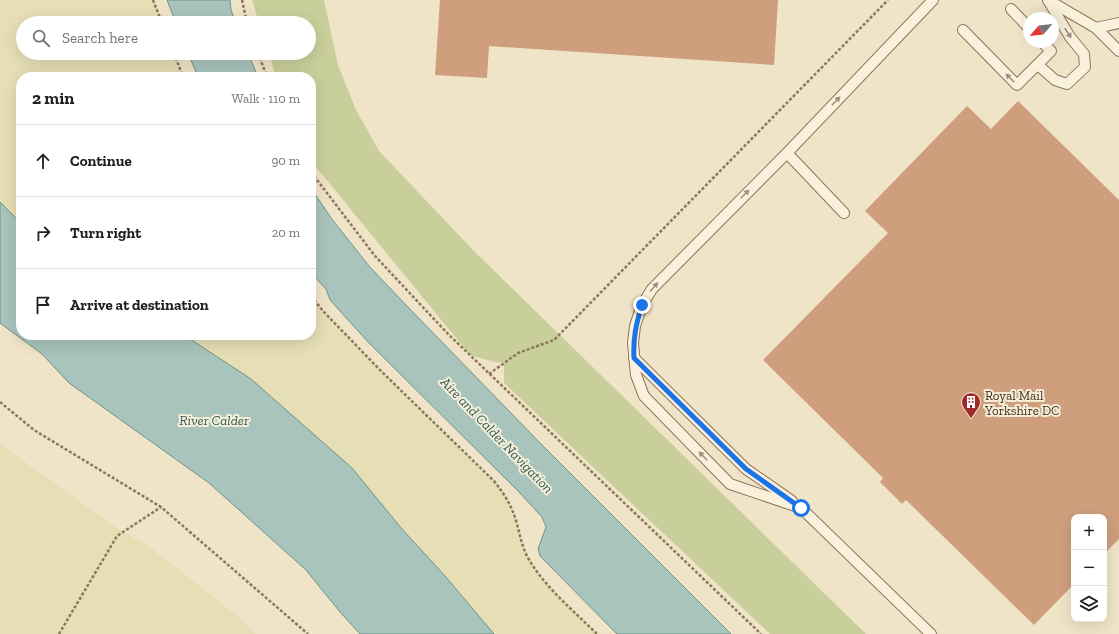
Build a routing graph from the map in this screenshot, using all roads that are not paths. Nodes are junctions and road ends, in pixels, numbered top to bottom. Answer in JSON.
{"nodes":[{"id":1,"x":933,"y":0,"type":"edge"},
{"id":2,"x":1048,"y":0,"type":"edge"},
{"id":3,"x":1011,"y":9,"type":"dead end"},
{"id":4,"x":1023,"y":22,"type":"edge"},
{"id":5,"x":1119,"y":23,"type":"edge"},
{"id":6,"x":1096,"y":28,"type":"junction"},
{"id":7,"x":963,"y":30,"type":"dead end"},
{"id":8,"x":1048,"y":48,"type":"edge"},
{"id":9,"x":1119,"y":51,"type":"edge"},
{"id":10,"x":1038,"y":65,"type":"junction"},
{"id":11,"x":786,"y":153,"type":"junction"},
{"id":12,"x":844,"y":213,"type":"dead end"},
{"id":13,"x":634,"y":358,"type":"junction"},
{"id":14,"x":801,"y":508,"type":"junction"},
{"id":15,"x":931,"y":634,"type":"edge"}],
"edges":[{"from":11,"to":1,"type":"lane","one_way":true},
{"from":2,"to":6,"type":"lane"},
{"from":2,"to":10,"type":"lane","one_way":true},
{"from":3,"to":4,"type":"lane"},
{"from":5,"to":6,"type":"lane"},
{"from":6,"to":9,"type":"lane"},
{"from":10,"to":7,"type":"lane","one_way":true},
{"from":8,"to":10,"type":"lane"},
{"from":11,"to":12,"type":"lane"},
{"from":13,"to":11,"type":"lane","one_way":true},
{"from":13,"to":14,"type":"lane"},
{"from":14,"to":13,"type":"lane","one_way":true},
{"from":14,"to":15,"type":"lane"}]}
